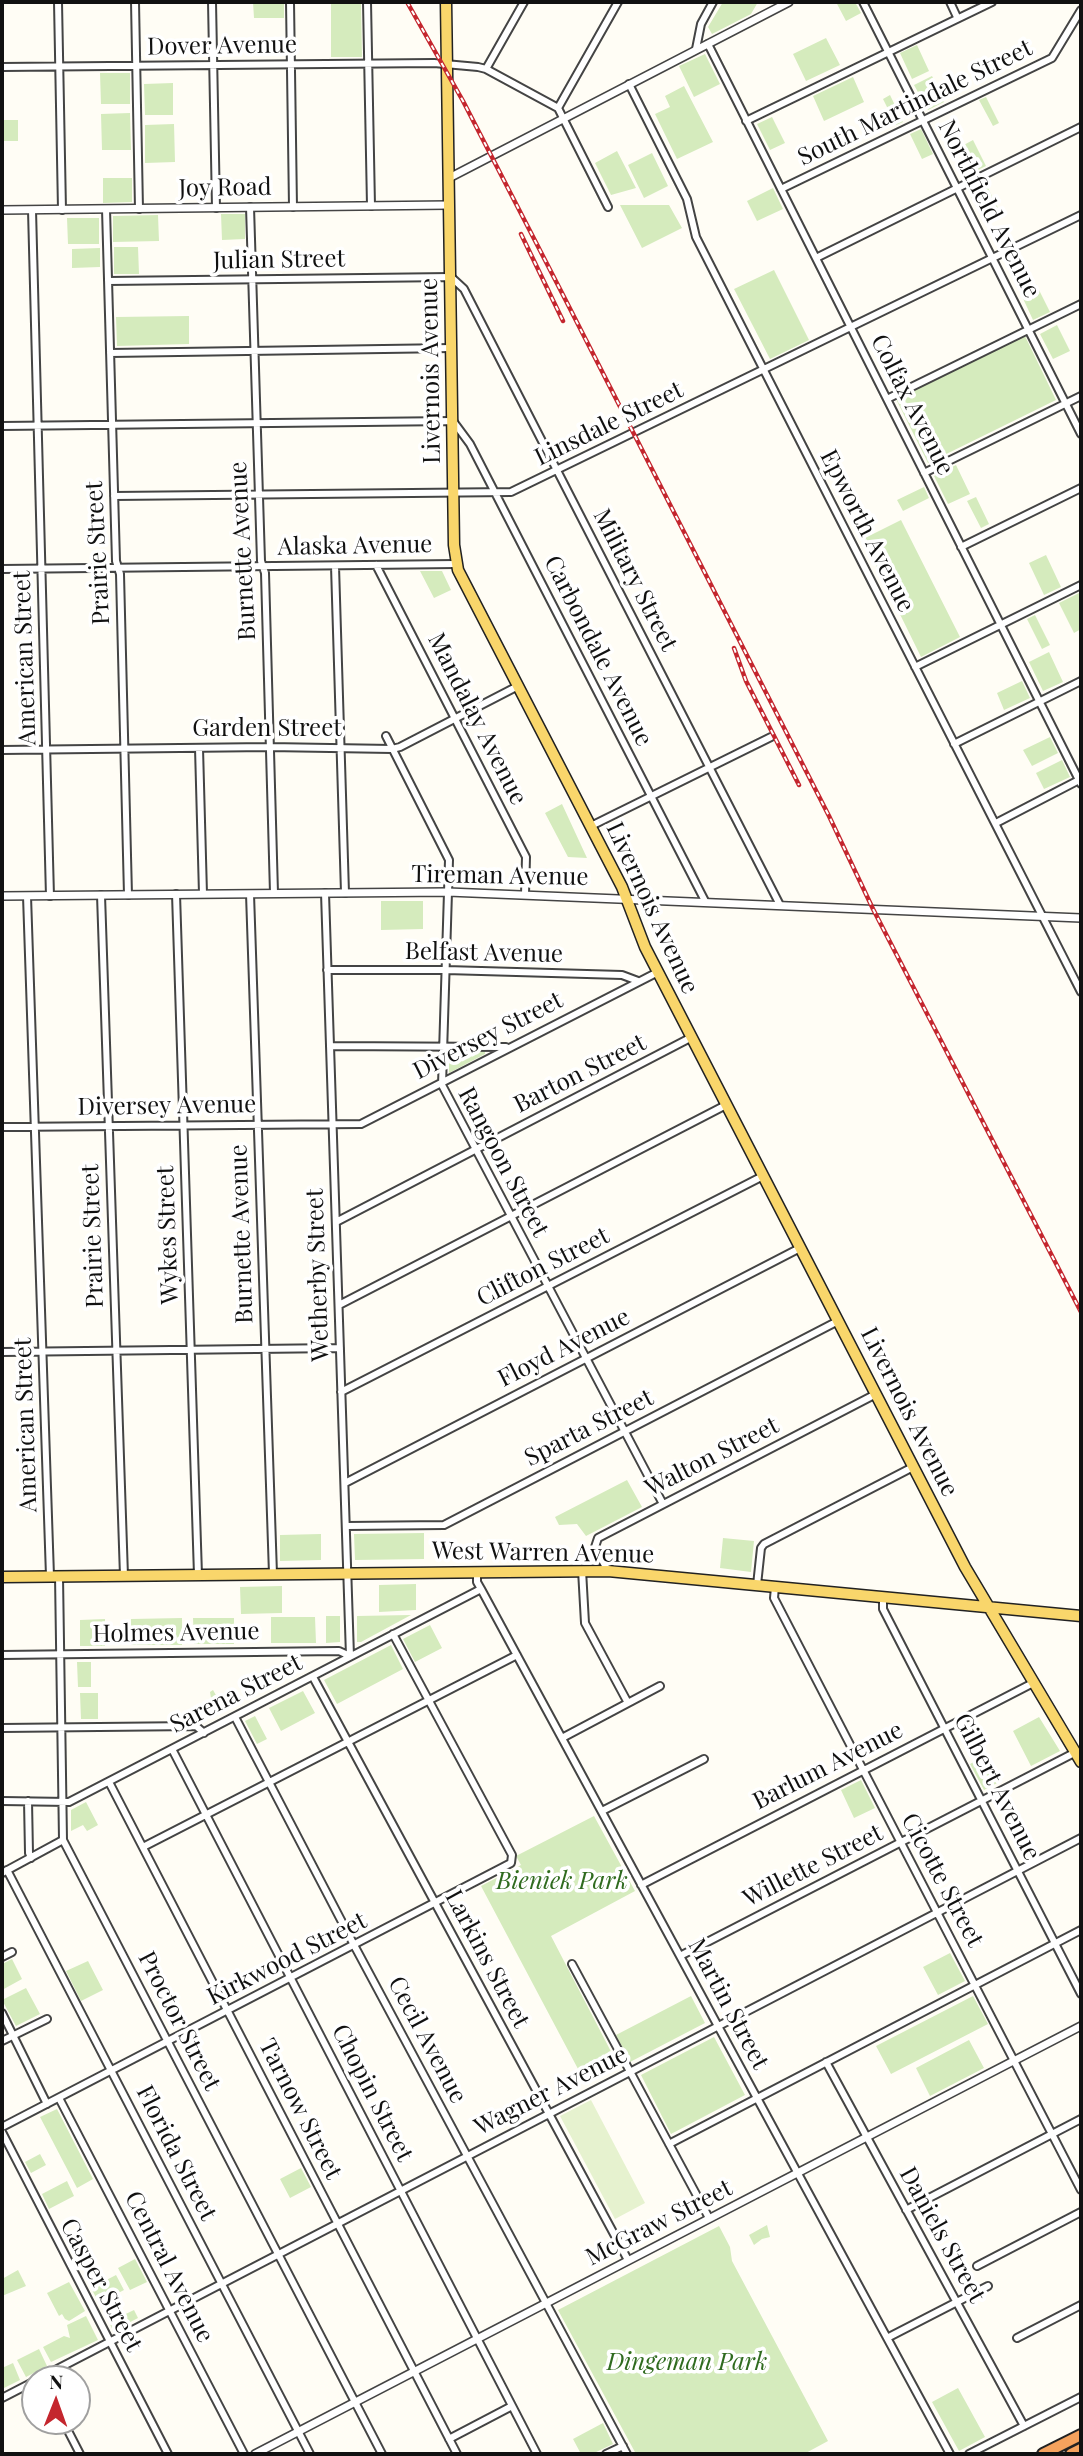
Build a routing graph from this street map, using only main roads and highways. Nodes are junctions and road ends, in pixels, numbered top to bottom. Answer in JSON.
{"nodes":[{"id":1,"x":446,"y":2,"type":"edge"},
{"id":2,"x":2,"y":1577,"type":"edge"},
{"id":3,"x":988,"y":1607,"type":"junction"},
{"id":4,"x":1081,"y":1616,"type":"edge"},
{"id":5,"x":1079,"y":1757,"type":"edge"},
{"id":6,"x":1081,"y":2435,"type":"edge"},
{"id":7,"x":1081,"y":2449,"type":"edge"},
{"id":8,"x":1043,"y":2454,"type":"edge"},
{"id":9,"x":1071,"y":2454,"type":"edge"}],
"edges":[{"from":1,"to":3,"type":"main road","name":"Livernois Avenue"},
{"from":2,"to":3,"type":"main road","name":"West Warren Avenue"},
{"from":3,"to":4,"type":"main road","name":"West Warren Avenue"},
{"from":3,"to":5,"type":"main road","name":"Livernois Avenue"},
{"from":6,"to":8,"type":"highway"},
{"from":7,"to":9,"type":"highway"}]}
